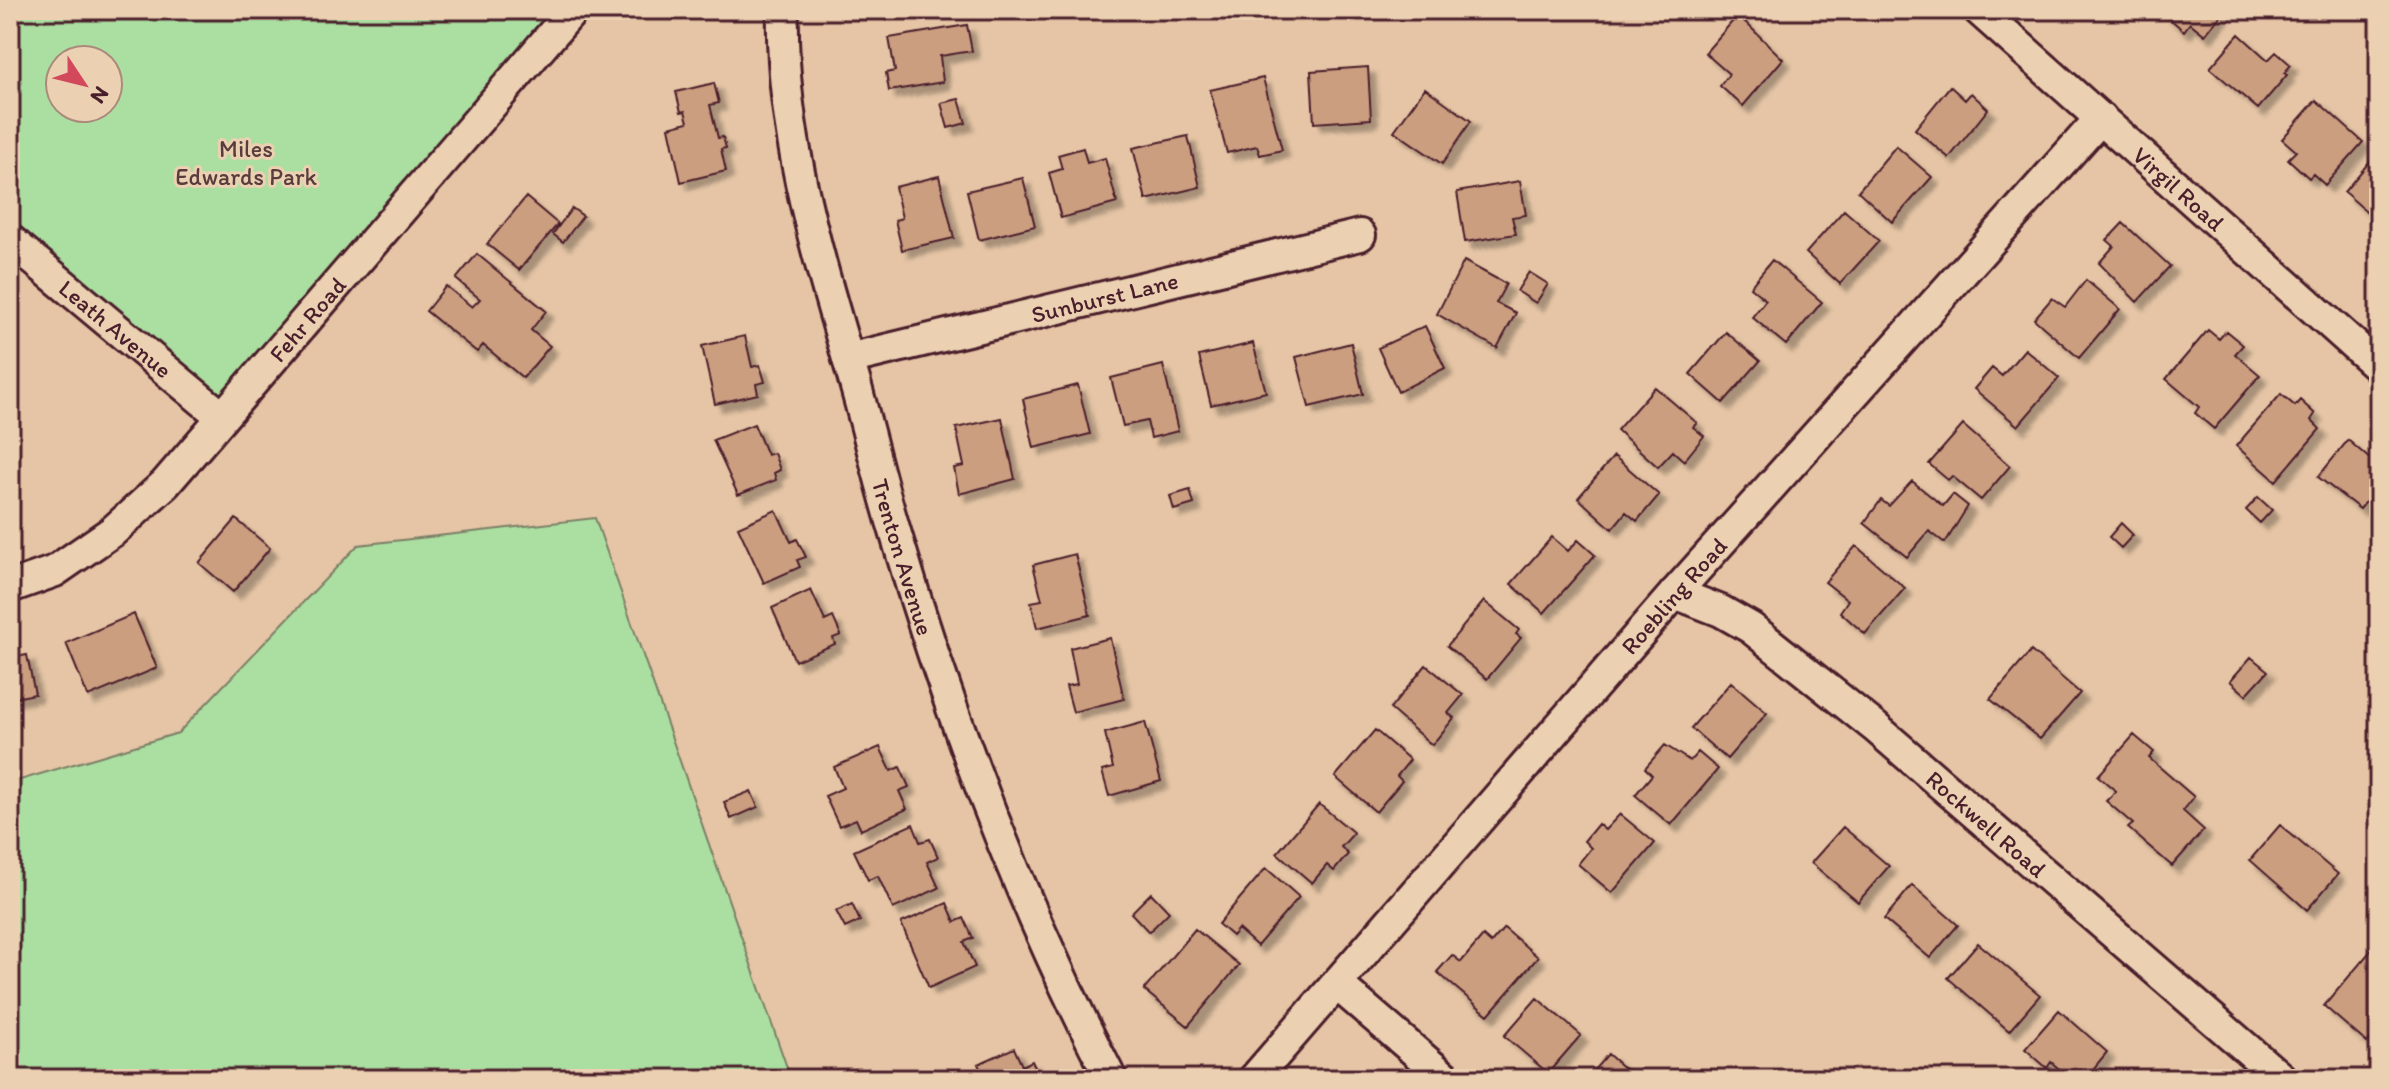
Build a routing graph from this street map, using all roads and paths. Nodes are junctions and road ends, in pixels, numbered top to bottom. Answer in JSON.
{"nodes":[{"id":1,"x":573,"y":10,"type":"edge"},
{"id":2,"x":783,"y":10,"type":"edge"},
{"id":3,"x":1979,"y":10,"type":"edge"},
{"id":4,"x":2101,"y":118,"type":"junction"},
{"id":5,"x":1360,"y":235,"type":"dead end"},
{"id":6,"x":10,"y":240,"type":"edge"},
{"id":7,"x":848,"y":359,"type":"junction"},
{"id":8,"x":2379,"y":367,"type":"edge"},
{"id":9,"x":221,"y":416,"type":"junction"},
{"id":10,"x":10,"y":587,"type":"edge"},
{"id":11,"x":1675,"y":593,"type":"junction"},
{"id":12,"x":1338,"y":985,"type":"junction"},
{"id":13,"x":1111,"y":1079,"type":"edge"},
{"id":14,"x":1254,"y":1079,"type":"edge"},
{"id":15,"x":1447,"y":1079,"type":"edge"},
{"id":16,"x":2282,"y":1079,"type":"edge"}],
"edges":[{"from":1,"to":9,"type":"street","name":"Fehr Road"},
{"from":2,"to":7,"type":"street","name":"Trenton Avenue"},
{"from":3,"to":4,"type":"street","name":"Virgil Road"},
{"from":4,"to":8,"type":"street","name":"Virgil Road"},
{"from":4,"to":11,"type":"street","name":"Roebling Road"},
{"from":5,"to":7,"type":"street","name":"Sunburst Lane"},
{"from":6,"to":9,"type":"street","name":"Leath Avenue"},
{"from":7,"to":13,"type":"street","name":"Trenton Avenue"},
{"from":9,"to":10,"type":"street","name":"Fehr Road"},
{"from":11,"to":12,"type":"street","name":"Roebling Road"},
{"from":11,"to":16,"type":"street","name":"Rockwell Road"},
{"from":12,"to":14,"type":"street","name":"Roebling Road"},
{"from":12,"to":15,"type":"street"}]}
